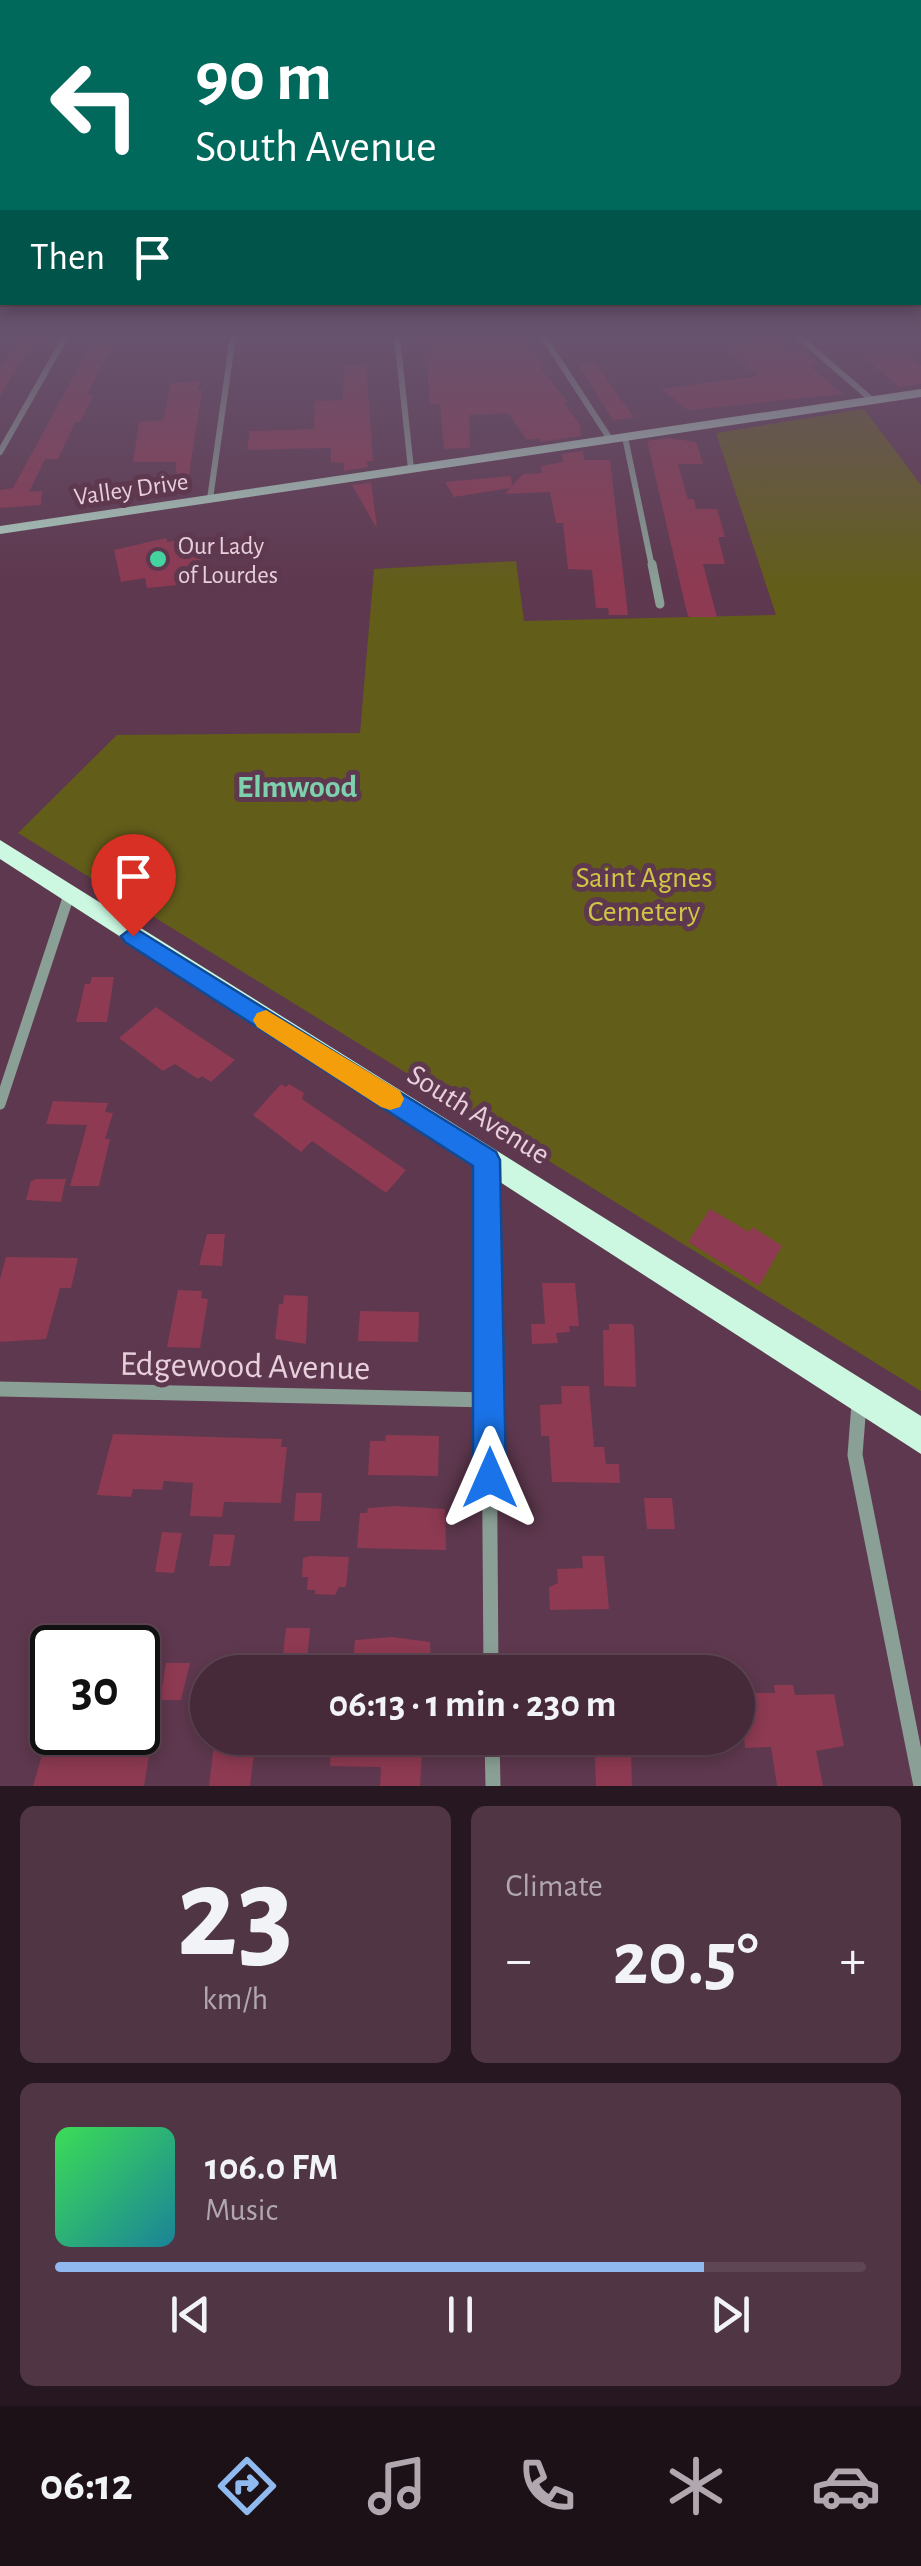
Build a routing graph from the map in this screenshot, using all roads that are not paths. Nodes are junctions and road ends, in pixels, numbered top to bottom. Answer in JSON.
{"nodes":[{"id":1,"x":19,"y":419,"type":"edge"},
{"id":2,"x":221,"y":419,"type":"edge"},
{"id":3,"x":406,"y":419,"type":"edge"},
{"id":4,"x":604,"y":419,"type":"edge"},
{"id":5,"x":743,"y":419,"type":"edge"},
{"id":6,"x":618,"y":438,"type":"junction"},
{"id":7,"x":0,"y":452,"type":"edge"},
{"id":8,"x":411,"y":469,"type":"junction"},
{"id":9,"x":210,"y":499,"type":"junction"},
{"id":10,"x":0,"y":530,"type":"edge"},
{"id":11,"x":660,"y":604,"type":"dead end"},
{"id":12,"x":0,"y":848,"type":"edge"},
{"id":13,"x":69,"y":895,"type":"junction"},
{"id":14,"x":0,"y":1104,"type":"edge"},
{"id":15,"x":486,"y":1160,"type":"junction"},
{"id":16,"x":0,"y":1389,"type":"edge"},
{"id":17,"x":860,"y":1398,"type":"junction"},
{"id":18,"x":489,"y":1400,"type":"junction"},
{"id":19,"x":921,"y":1436,"type":"edge"},
{"id":20,"x":492,"y":1655,"type":"edge"},
{"id":21,"x":492,"y":1755,"type":"edge"},
{"id":22,"x":492,"y":1786,"type":"edge"},
{"id":23,"x":921,"y":1786,"type":"edge"}],
"edges":[{"from":1,"to":7,"type":"street"},
{"from":2,"to":9,"type":"street"},
{"from":3,"to":8,"type":"street"},
{"from":4,"to":6,"type":"street"},
{"from":5,"to":6,"type":"main road","name":"Valley Drive"},
{"from":6,"to":8,"type":"main road","name":"Valley Drive"},
{"from":6,"to":11,"type":"street"},
{"from":8,"to":9,"type":"main road","name":"Valley Drive"},
{"from":9,"to":10,"type":"main road","name":"Valley Drive"},
{"from":12,"to":13,"type":"main road","name":"South Avenue"},
{"from":13,"to":14,"type":"street"},
{"from":13,"to":15,"type":"main road","name":"South Avenue"},
{"from":15,"to":17,"type":"main road","name":"South Avenue"},
{"from":15,"to":18,"type":"street"},
{"from":16,"to":18,"type":"street","name":"Edgewood Avenue"},
{"from":17,"to":19,"type":"main road","name":"South Avenue"},
{"from":17,"to":23,"type":"street"},
{"from":18,"to":20,"type":"street"},
{"from":21,"to":22,"type":"street"}]}
